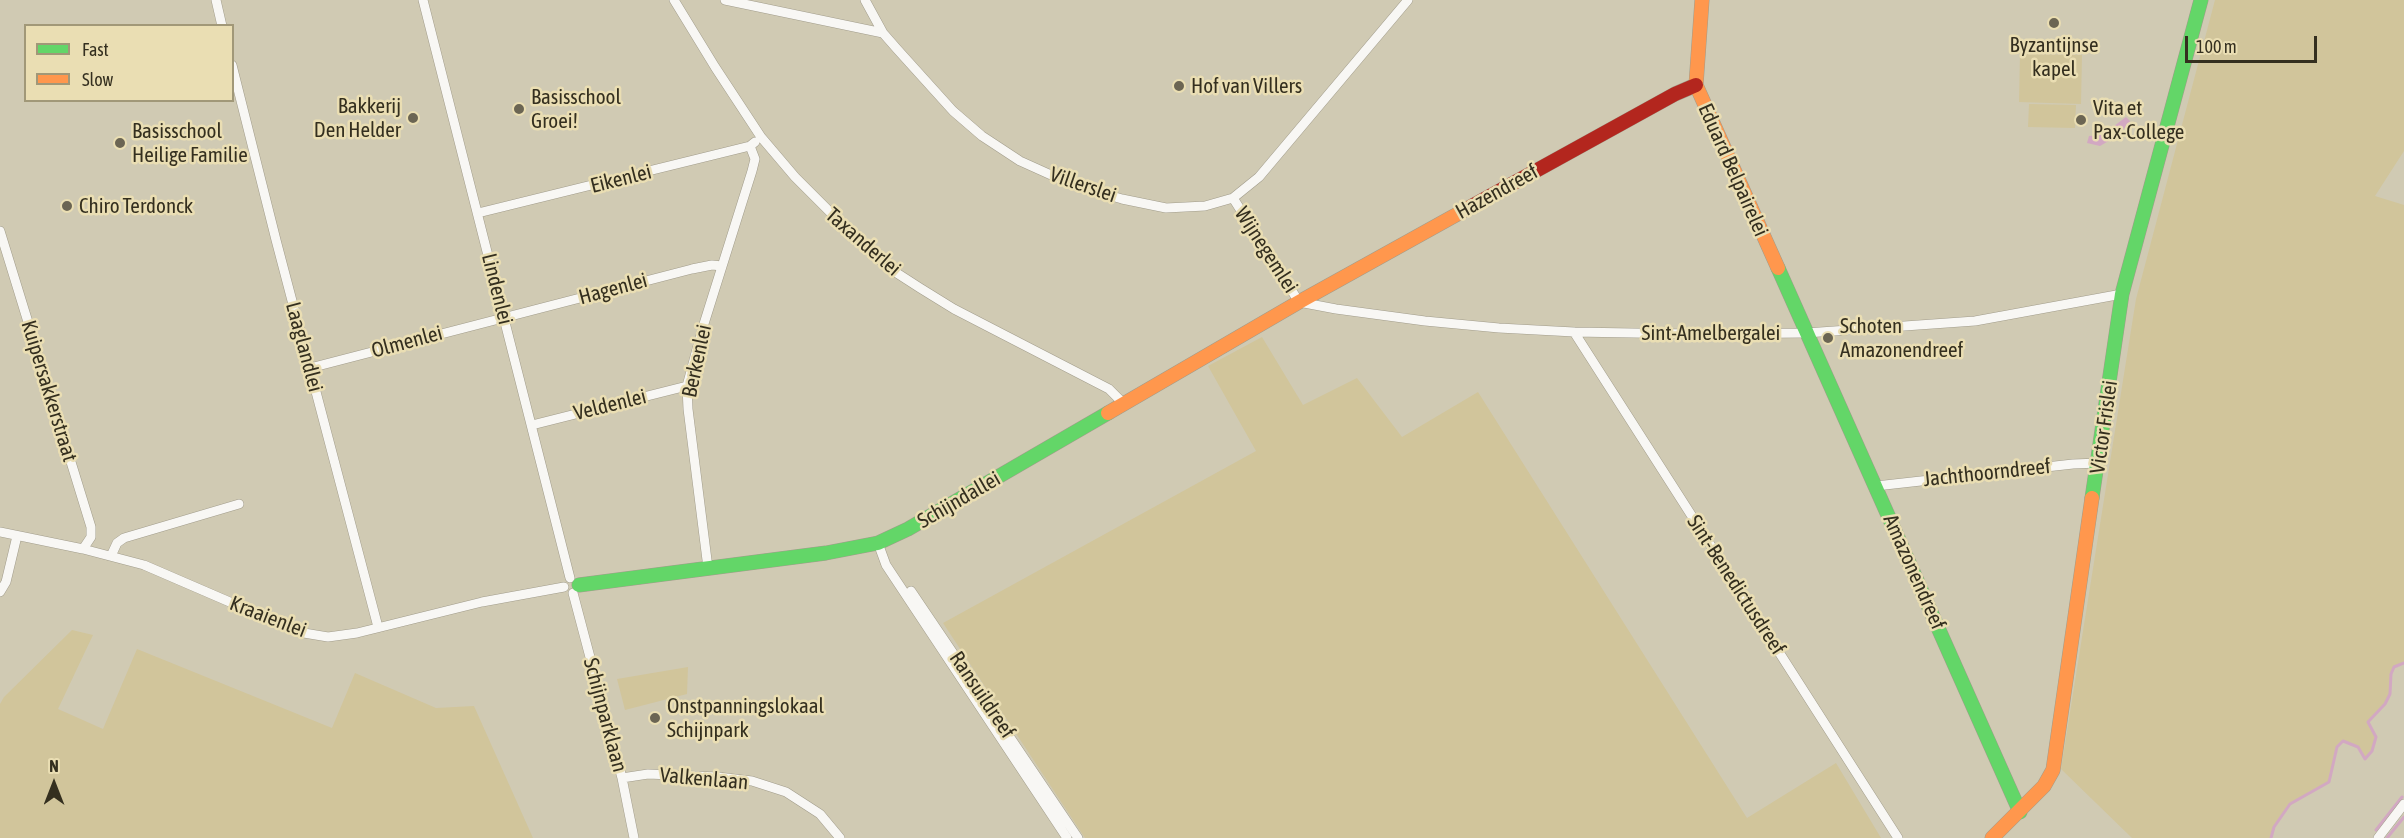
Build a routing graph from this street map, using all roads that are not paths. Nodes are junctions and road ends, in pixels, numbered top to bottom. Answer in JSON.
{"nodes":[{"id":1,"x":216,"y":0,"type":"edge"},
{"id":2,"x":423,"y":0,"type":"edge"},
{"id":3,"x":674,"y":0,"type":"edge"},
{"id":4,"x":725,"y":0,"type":"edge"},
{"id":5,"x":865,"y":0,"type":"edge"},
{"id":6,"x":1408,"y":0,"type":"edge"},
{"id":7,"x":1702,"y":0,"type":"edge"},
{"id":8,"x":2201,"y":0,"type":"edge"},
{"id":9,"x":222,"y":24,"type":"edge"},
{"id":10,"x":883,"y":33,"type":"junction"},
{"id":11,"x":234,"y":73,"type":"edge"},
{"id":12,"x":1696,"y":85,"type":"junction"},
{"id":13,"x":761,"y":137,"type":"junction"},
{"id":14,"x":750,"y":146,"type":"junction"},
{"id":15,"x":771,"y":148,"type":"junction"},
{"id":16,"x":755,"y":159,"type":"junction"},
{"id":17,"x":1233,"y":198,"type":"junction"},
{"id":18,"x":478,"y":213,"type":"junction"},
{"id":19,"x":0,"y":231,"type":"edge"},
{"id":20,"x":722,"y":266,"type":"junction"},
{"id":21,"x":2122,"y":294,"type":"junction"},
{"id":22,"x":1299,"y":302,"type":"junction"},
{"id":23,"x":504,"y":318,"type":"junction"},
{"id":24,"x":1574,"y":332,"type":"junction"},
{"id":25,"x":1806,"y":333,"type":"junction"},
{"id":26,"x":310,"y":368,"type":"junction"},
{"id":27,"x":687,"y":386,"type":"junction"},
{"id":28,"x":1124,"y":404,"type":"junction"},
{"id":29,"x":532,"y":425,"type":"junction"},
{"id":30,"x":2099,"y":464,"type":"junction"},
{"id":31,"x":1876,"y":486,"type":"junction"},
{"id":32,"x":239,"y":504,"type":"dead end"},
{"id":33,"x":0,"y":532,"type":"edge"},
{"id":34,"x":17,"y":536,"type":"junction"},
{"id":35,"x":83,"y":549,"type":"junction"},
{"id":36,"x":881,"y":549,"type":"junction"},
{"id":37,"x":111,"y":556,"type":"junction"},
{"id":38,"x":708,"y":568,"type":"junction"},
{"id":39,"x":574,"y":585,"type":"junction"},
{"id":40,"x":0,"y":592,"type":"edge"},
{"id":41,"x":378,"y":627,"type":"junction"},
{"id":42,"x":622,"y":778,"type":"junction"},
{"id":43,"x":2404,"y":804,"type":"edge"},
{"id":44,"x":2020,"y":812,"type":"junction"},
{"id":45,"x":634,"y":838,"type":"edge"},
{"id":46,"x":840,"y":838,"type":"edge"},
{"id":47,"x":1067,"y":838,"type":"edge"},
{"id":48,"x":1078,"y":838,"type":"edge"},
{"id":49,"x":1898,"y":838,"type":"edge"},
{"id":50,"x":1992,"y":838,"type":"edge"},
{"id":51,"x":2378,"y":838,"type":"edge"}],
"edges":[{"from":1,"to":9,"type":"street"},
{"from":2,"to":18,"type":"street","name":"Lindenlei"},
{"from":3,"to":13,"type":"street","name":"Taxanderlei"},
{"from":4,"to":10,"type":"street"},
{"from":5,"to":10,"type":"street","name":"Villerslei"},
{"from":6,"to":17,"type":"street","name":"Villerslei"},
{"from":7,"to":12,"type":"street","name":"Eduard Belpairelei"},
{"from":8,"to":21,"type":"street","name":"Victor Frislei"},
{"from":10,"to":17,"type":"street","name":"Villerslei"},
{"from":11,"to":26,"type":"street","name":"Laaglandlei"},
{"from":12,"to":22,"type":"street","name":"Hazendreef"},
{"from":12,"to":25,"type":"street","name":"Eduard Belpairelei"},
{"from":13,"to":14,"type":"street","name":"Eikenlei"},
{"from":13,"to":15,"type":"street","name":"Taxanderlei"},
{"from":14,"to":16,"type":"street"},
{"from":14,"to":18,"type":"street","name":"Eikenlei"},
{"from":15,"to":16,"type":"street"},
{"from":15,"to":28,"type":"street","name":"Taxanderlei"},
{"from":16,"to":20,"type":"street","name":"Berkenlei"},
{"from":17,"to":22,"type":"street","name":"Wijnegemlei"},
{"from":18,"to":23,"type":"street","name":"Lindenlei"},
{"from":19,"to":35,"type":"street","name":"Kuipersakkerstraat"},
{"from":20,"to":23,"type":"street","name":"Hagenlei"},
{"from":20,"to":27,"type":"street","name":"Berkenlei"},
{"from":21,"to":25,"type":"street","name":"Sint-Amelbergalei"},
{"from":21,"to":30,"type":"street","name":"Victor Frislei"},
{"from":22,"to":24,"type":"street","name":"Sint-Amelbergalei"},
{"from":22,"to":28,"type":"street","name":"Schijndallei"},
{"from":23,"to":26,"type":"street","name":"Olmenlei"},
{"from":23,"to":29,"type":"street","name":"Lindenlei"},
{"from":24,"to":25,"type":"street","name":"Sint-Amelbergalei"},
{"from":24,"to":49,"type":"street","name":"Sint-Benedictusdreef"},
{"from":25,"to":31,"type":"street","name":"Amazonendreef"},
{"from":26,"to":41,"type":"street","name":"Laaglandlei"},
{"from":27,"to":29,"type":"street","name":"Veldenlei"},
{"from":27,"to":38,"type":"street","name":"Berkenlei"},
{"from":28,"to":36,"type":"street","name":"Schijndallei"},
{"from":29,"to":39,"type":"street","name":"Lindenlei"},
{"from":30,"to":31,"type":"street","name":"Jachthoorndreef"},
{"from":30,"to":44,"type":"street","name":"Victor Frislei"},
{"from":31,"to":44,"type":"street","name":"Amazonendreef"},
{"from":32,"to":37,"type":"street"},
{"from":33,"to":34,"type":"street","name":"Kraaienlei"},
{"from":34,"to":35,"type":"street","name":"Kraaienlei"},
{"from":34,"to":40,"type":"street"},
{"from":35,"to":37,"type":"street","name":"Kraaienlei"},
{"from":36,"to":38,"type":"street","name":"Schijndallei"},
{"from":36,"to":47,"type":"street","name":"Ransuildreef"},
{"from":36,"to":48,"type":"street","name":"Ransuildreef"},
{"from":37,"to":41,"type":"street","name":"Kraaienlei"},
{"from":38,"to":39,"type":"street","name":"Schijndallei"},
{"from":39,"to":41,"type":"street","name":"Kraaienlei"},
{"from":39,"to":42,"type":"street","name":"Schijnparklaan"},
{"from":42,"to":45,"type":"street","name":"Schijnparklaan"},
{"from":42,"to":46,"type":"street","name":"Valkenlaan"},
{"from":43,"to":51,"type":"street"},
{"from":44,"to":50,"type":"street","name":"Victor Frislei"}]}
